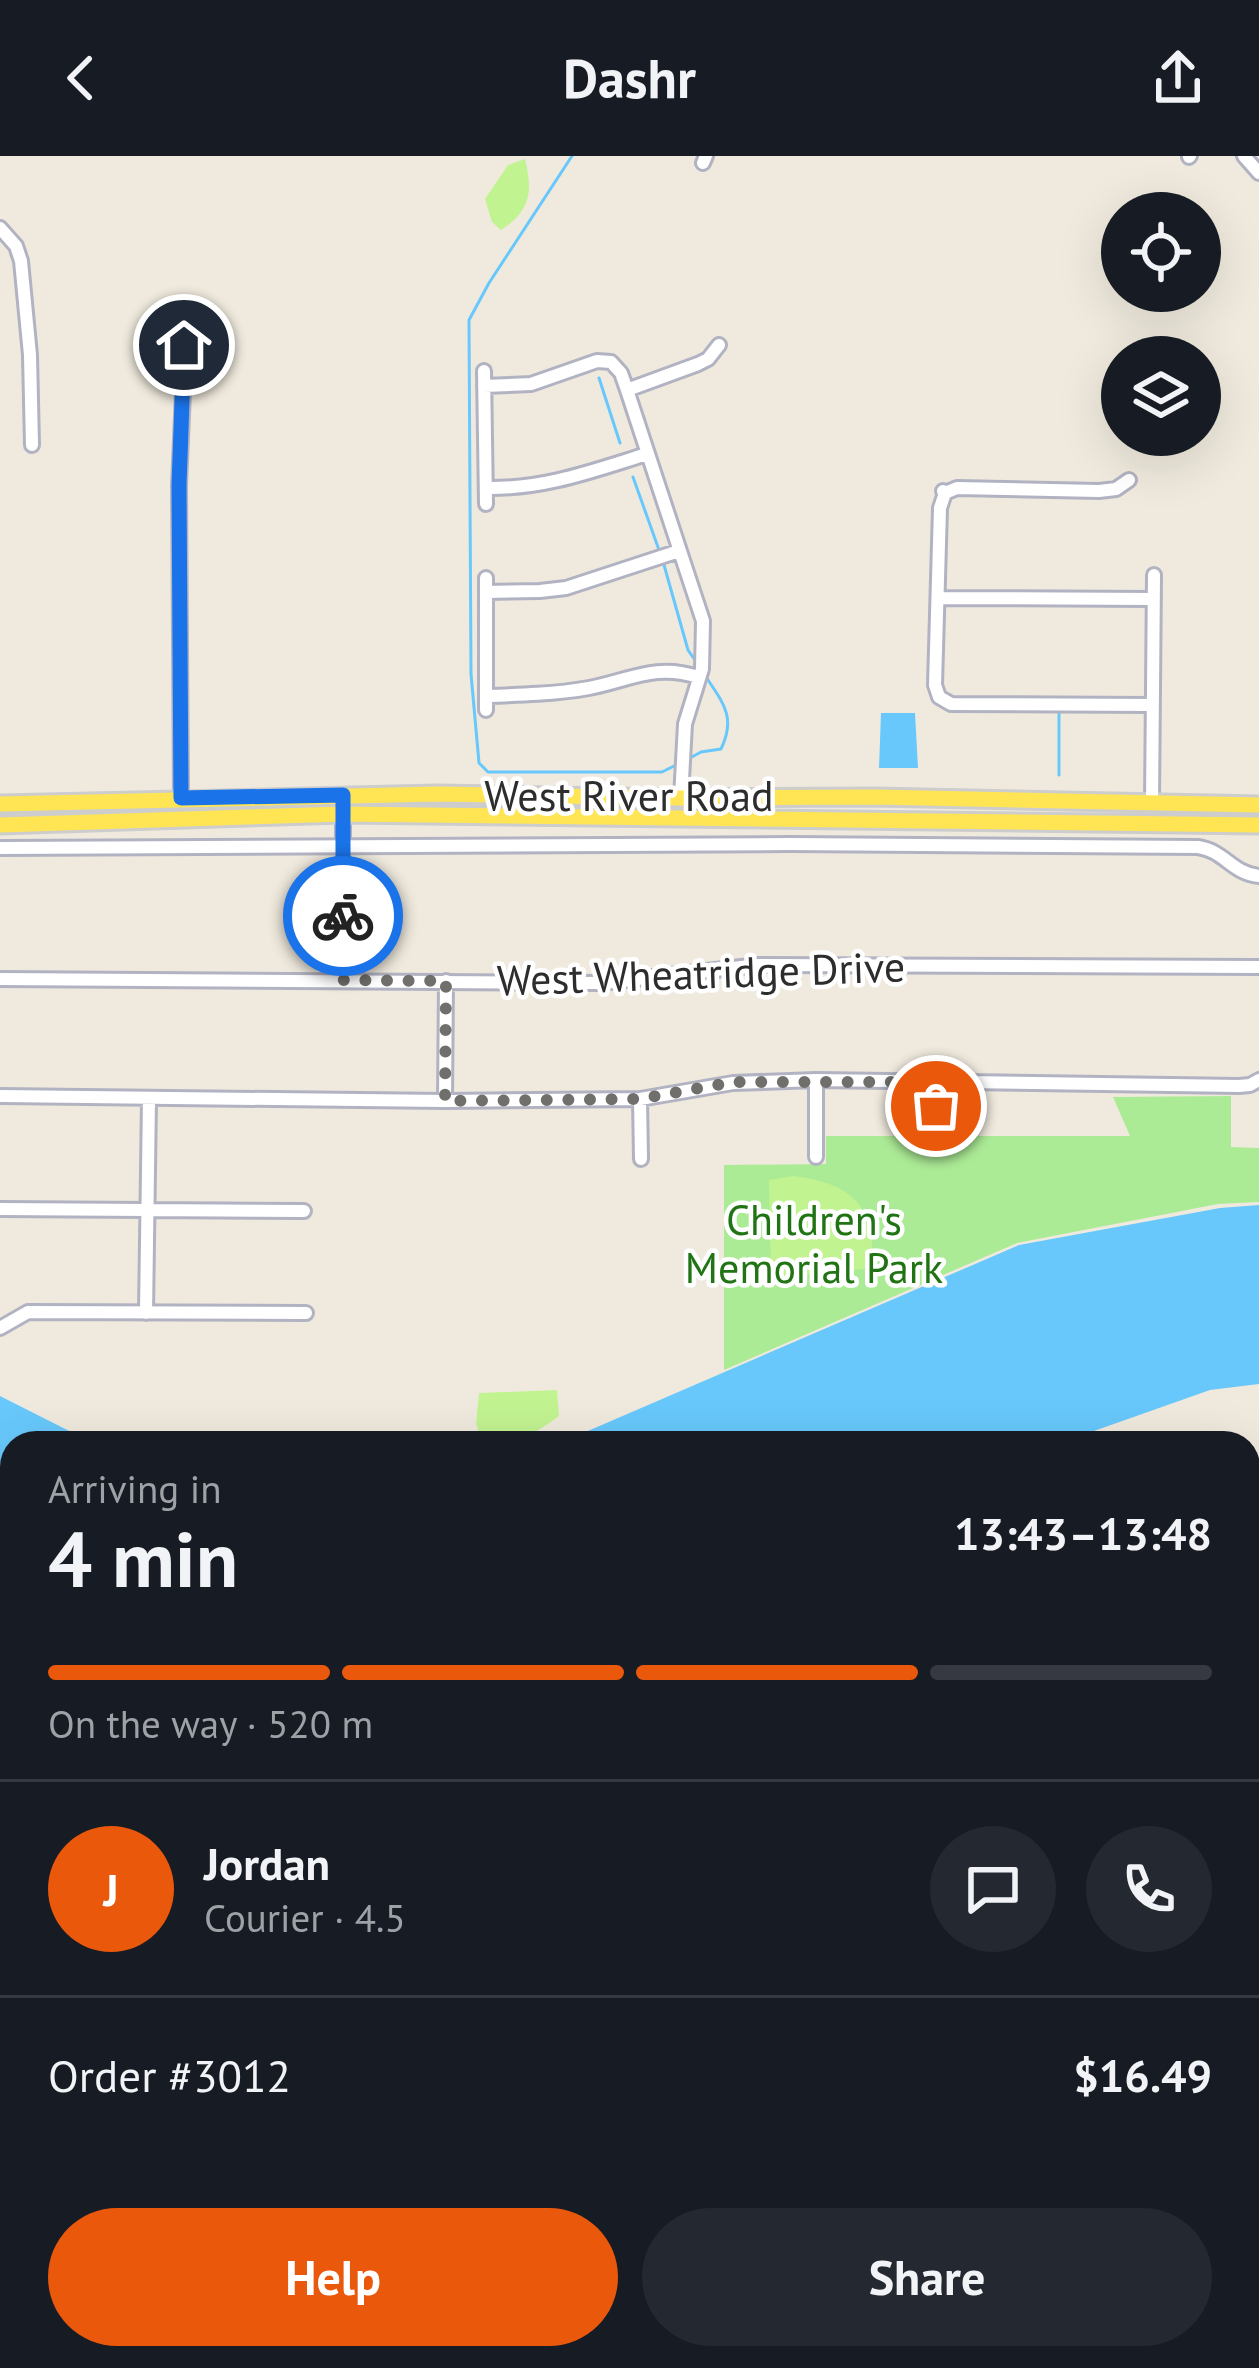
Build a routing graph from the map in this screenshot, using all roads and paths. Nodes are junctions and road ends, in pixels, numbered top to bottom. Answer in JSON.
{"nodes":[{"id":1,"x":1244,"y":156,"type":"edge"},
{"id":2,"x":1259,"y":173,"type":"edge"},
{"id":3,"x":0,"y":228,"type":"edge"},
{"id":4,"x":199,"y":322,"type":"dead end"},
{"id":5,"x":719,"y":345,"type":"dead end"},
{"id":6,"x":484,"y":371,"type":"dead end"},
{"id":7,"x":484,"y":386,"type":"junction"},
{"id":8,"x":627,"y":390,"type":"junction"},
{"id":9,"x":32,"y":446,"type":"dead end"},
{"id":10,"x":647,"y":454,"type":"junction"},
{"id":11,"x":1129,"y":480,"type":"dead end"},
{"id":12,"x":486,"y":488,"type":"junction"},
{"id":13,"x":486,"y":504,"type":"dead end"},
{"id":14,"x":680,"y":551,"type":"junction"},
{"id":15,"x":1154,"y":574,"type":"dead end"},
{"id":16,"x":939,"y":598,"type":"junction"},
{"id":17,"x":1153,"y":598,"type":"junction"},
{"id":18,"x":698,"y":677,"type":"junction"},
{"id":19,"x":1150,"y":705,"type":"junction"},
{"id":20,"x":343,"y":795,"type":"junction"},
{"id":21,"x":181,"y":798,"type":"junction"},
{"id":22,"x":681,"y":798,"type":"junction"},
{"id":23,"x":1152,"y":802,"type":"junction"},
{"id":24,"x":0,"y":804,"type":"edge"},
{"id":25,"x":1259,"y":805,"type":"edge"},
{"id":26,"x":343,"y":814,"type":"junction"},
{"id":27,"x":0,"y":825,"type":"edge"},
{"id":28,"x":1259,"y":825,"type":"edge"},
{"id":29,"x":344,"y":846,"type":"junction"},
{"id":30,"x":0,"y":848,"type":"edge"},
{"id":31,"x":1259,"y":876,"type":"edge"},
{"id":32,"x":1259,"y":967,"type":"edge"},
{"id":33,"x":0,"y":979,"type":"edge"},
{"id":34,"x":343,"y":980,"type":"junction"},
{"id":35,"x":446,"y":981,"type":"junction"},
{"id":36,"x":816,"y":1080,"type":"junction"},
{"id":37,"x":1259,"y":1080,"type":"edge"},
{"id":38,"x":937,"y":1082,"type":"junction"},
{"id":39,"x":0,"y":1096,"type":"edge"},
{"id":40,"x":149,"y":1099,"type":"junction"},
{"id":41,"x":640,"y":1099,"type":"junction"},
{"id":42,"x":445,"y":1101,"type":"junction"},
{"id":43,"x":936,"y":1130,"type":"dead end"},
{"id":44,"x":816,"y":1157,"type":"dead end"},
{"id":45,"x":641,"y":1160,"type":"dead end"},
{"id":46,"x":0,"y":1209,"type":"edge"},
{"id":47,"x":304,"y":1210,"type":"dead end"},
{"id":48,"x":148,"y":1211,"type":"junction"},
{"id":49,"x":306,"y":1312,"type":"dead end"},
{"id":50,"x":146,"y":1313,"type":"junction"},
{"id":51,"x":0,"y":1328,"type":"edge"}],
"edges":[{"from":1,"to":2,"type":"street"},
{"from":3,"to":9,"type":"street"},
{"from":4,"to":21,"type":"street"},
{"from":5,"to":8,"type":"street"},
{"from":6,"to":7,"type":"street"},
{"from":7,"to":8,"type":"street"},
{"from":7,"to":12,"type":"street"},
{"from":8,"to":10,"type":"street"},
{"from":10,"to":12,"type":"street"},
{"from":10,"to":14,"type":"street"},
{"from":11,"to":16,"type":"street"},
{"from":12,"to":13,"type":"street"},
{"from":14,"to":18,"type":"street"},
{"from":14,"to":18,"type":"street"},
{"from":15,"to":17,"type":"street"},
{"from":16,"to":17,"type":"street"},
{"from":16,"to":19,"type":"street"},
{"from":17,"to":19,"type":"street"},
{"from":18,"to":22,"type":"street"},
{"from":19,"to":23,"type":"street"},
{"from":20,"to":21,"type":"main road","name":"West River Road"},
{"from":20,"to":22,"type":"main road","name":"West River Road"},
{"from":20,"to":26,"type":"street"},
{"from":21,"to":24,"type":"main road","name":"West River Road"},
{"from":22,"to":23,"type":"main road","name":"West River Road"},
{"from":23,"to":25,"type":"main road","name":"West River Road"},
{"from":26,"to":27,"type":"main road","name":"West River Road"},
{"from":26,"to":28,"type":"main road","name":"West River Road"},
{"from":26,"to":29,"type":"street"},
{"from":29,"to":30,"type":"street"},
{"from":29,"to":31,"type":"street"},
{"from":29,"to":34,"type":"street"},
{"from":32,"to":35,"type":"street","name":"West Wheatridge Drive"},
{"from":33,"to":34,"type":"street","name":"West Wheatridge Drive"},
{"from":34,"to":35,"type":"street","name":"West Wheatridge Drive"},
{"from":35,"to":42,"type":"street"},
{"from":36,"to":38,"type":"street"},
{"from":36,"to":41,"type":"street"},
{"from":36,"to":44,"type":"street"},
{"from":37,"to":38,"type":"street"},
{"from":38,"to":43,"type":"street"},
{"from":39,"to":40,"type":"street"},
{"from":40,"to":42,"type":"street"},
{"from":40,"to":48,"type":"street"},
{"from":41,"to":42,"type":"street"},
{"from":41,"to":45,"type":"street"},
{"from":46,"to":48,"type":"street"},
{"from":47,"to":48,"type":"street"},
{"from":48,"to":50,"type":"street"},
{"from":49,"to":50,"type":"street"},
{"from":50,"to":51,"type":"street"}]}
